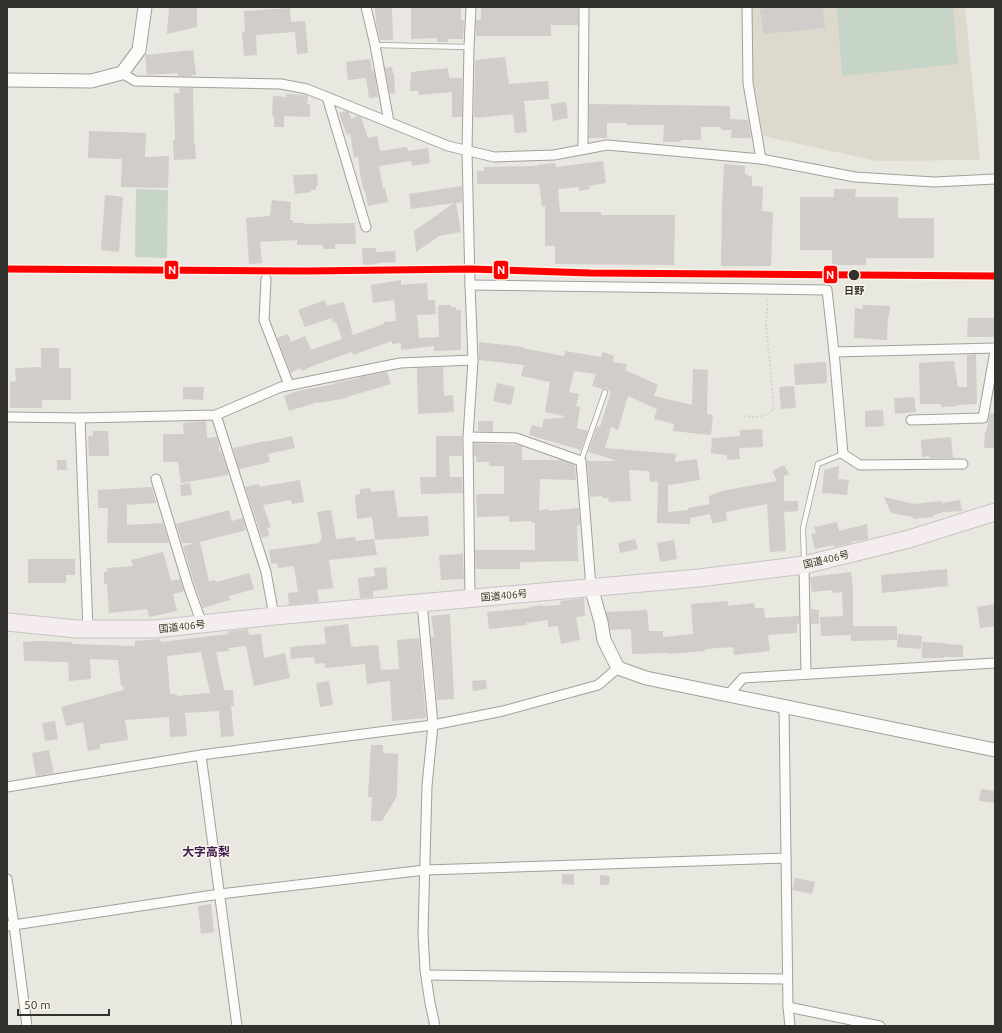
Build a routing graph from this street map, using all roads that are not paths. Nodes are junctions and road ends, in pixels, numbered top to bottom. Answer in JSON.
{"nodes":[{"id":1,"x":145,"y":7,"type":"edge"},
{"id":2,"x":366,"y":7,"type":"edge"},
{"id":3,"x":471,"y":7,"type":"edge"},
{"id":4,"x":584,"y":7,"type":"edge"},
{"id":5,"x":747,"y":7,"type":"edge"},
{"id":6,"x":375,"y":45,"type":"junction"},
{"id":7,"x":469,"y":47,"type":"junction"},
{"id":8,"x":122,"y":74,"type":"junction"},
{"id":9,"x":7,"y":80,"type":"edge"},
{"id":10,"x":327,"y":97,"type":"junction"},
{"id":11,"x":389,"y":122,"type":"junction"},
{"id":12,"x":583,"y":149,"type":"junction"},
{"id":13,"x":467,"y":151,"type":"junction"},
{"id":14,"x":761,"y":159,"type":"junction"},
{"id":15,"x":995,"y":179,"type":"edge"},
{"id":16,"x":366,"y":227,"type":"dead end"},
{"id":17,"x":266,"y":279,"type":"dead end"},
{"id":18,"x":470,"y":285,"type":"junction"},
{"id":19,"x":995,"y":348,"type":"edge"},
{"id":20,"x":995,"y":351,"type":"edge"},
{"id":21,"x":834,"y":352,"type":"junction"},
{"id":22,"x":473,"y":360,"type":"junction"},
{"id":23,"x":289,"y":385,"type":"junction"},
{"id":24,"x":605,"y":392,"type":"dead end"},
{"id":25,"x":216,"y":415,"type":"junction"},
{"id":26,"x":7,"y":418,"type":"edge"},
{"id":27,"x":80,"y":418,"type":"junction"},
{"id":28,"x":911,"y":420,"type":"dead end"},
{"id":29,"x":468,"y":437,"type":"junction"},
{"id":30,"x":843,"y":454,"type":"junction"},
{"id":31,"x":582,"y":461,"type":"junction"},
{"id":32,"x":963,"y":464,"type":"dead end"},
{"id":33,"x":156,"y":479,"type":"dead end"},
{"id":34,"x":995,"y":512,"type":"edge"},
{"id":35,"x":804,"y":565,"type":"junction"},
{"id":36,"x":591,"y":587,"type":"junction"},
{"id":37,"x":470,"y":598,"type":"junction"},
{"id":38,"x":422,"y":602,"type":"junction"},
{"id":39,"x":274,"y":616,"type":"junction"},
{"id":40,"x":7,"y":622,"type":"edge"},
{"id":41,"x":202,"y":624,"type":"junction"},
{"id":42,"x":88,"y":630,"type":"junction"},
{"id":43,"x":995,"y":663,"type":"edge"},
{"id":44,"x":618,"y":668,"type":"junction"},
{"id":45,"x":806,"y":674,"type":"junction"},
{"id":46,"x":728,"y":695,"type":"junction"},
{"id":47,"x":784,"y":706,"type":"junction"},
{"id":48,"x":433,"y":726,"type":"junction"},
{"id":49,"x":995,"y":750,"type":"edge"},
{"id":50,"x":201,"y":754,"type":"junction"},
{"id":51,"x":7,"y":787,"type":"edge"},
{"id":52,"x":786,"y":858,"type":"junction"},
{"id":53,"x":424,"y":870,"type":"junction"},
{"id":54,"x":7,"y":879,"type":"edge"},
{"id":55,"x":220,"y":894,"type":"junction"},
{"id":56,"x":11,"y":925,"type":"edge"},
{"id":57,"x":426,"y":975,"type":"junction"},
{"id":58,"x":788,"y":979,"type":"junction"},
{"id":59,"x":788,"y":1007,"type":"junction"},
{"id":60,"x":27,"y":1026,"type":"edge"},
{"id":61,"x":237,"y":1026,"type":"edge"},
{"id":62,"x":435,"y":1026,"type":"edge"},
{"id":63,"x":790,"y":1026,"type":"edge"},
{"id":64,"x":880,"y":1026,"type":"edge"}],
"edges":[{"from":1,"to":8,"type":"street"},
{"from":2,"to":6,"type":"street"},
{"from":3,"to":7,"type":"street"},
{"from":4,"to":12,"type":"street"},
{"from":5,"to":14,"type":"street"},
{"from":6,"to":7,"type":"lane"},
{"from":6,"to":11,"type":"street"},
{"from":7,"to":13,"type":"street"},
{"from":8,"to":9,"type":"street"},
{"from":8,"to":10,"type":"street"},
{"from":10,"to":11,"type":"street"},
{"from":10,"to":16,"type":"street"},
{"from":11,"to":13,"type":"street"},
{"from":12,"to":13,"type":"street"},
{"from":12,"to":14,"type":"street"},
{"from":13,"to":18,"type":"street"},
{"from":14,"to":15,"type":"street"},
{"from":17,"to":23,"type":"street"},
{"from":18,"to":21,"type":"street"},
{"from":18,"to":22,"type":"street"},
{"from":19,"to":21,"type":"street"},
{"from":20,"to":28,"type":"street"},
{"from":21,"to":30,"type":"street"},
{"from":22,"to":23,"type":"street"},
{"from":22,"to":29,"type":"street"},
{"from":23,"to":25,"type":"street"},
{"from":24,"to":31,"type":"lane"},
{"from":25,"to":27,"type":"street"},
{"from":25,"to":39,"type":"street"},
{"from":26,"to":27,"type":"street"},
{"from":27,"to":42,"type":"street"},
{"from":29,"to":31,"type":"street"},
{"from":29,"to":37,"type":"street"},
{"from":30,"to":32,"type":"street"},
{"from":30,"to":35,"type":"lane"},
{"from":31,"to":36,"type":"street"},
{"from":33,"to":41,"type":"street"},
{"from":34,"to":35,"type":"highway","name":"国道406号"},
{"from":35,"to":36,"type":"highway","name":"国道406号"},
{"from":35,"to":45,"type":"street"},
{"from":36,"to":37,"type":"highway","name":"国道406号"},
{"from":36,"to":44,"type":"street"},
{"from":37,"to":38,"type":"highway","name":"国道406号"},
{"from":38,"to":39,"type":"highway","name":"国道406号"},
{"from":38,"to":48,"type":"street"},
{"from":39,"to":41,"type":"highway","name":"国道406号"},
{"from":40,"to":42,"type":"highway","name":"国道406号"},
{"from":41,"to":42,"type":"highway","name":"国道406号"},
{"from":43,"to":45,"type":"street"},
{"from":44,"to":46,"type":"street"},
{"from":44,"to":48,"type":"street"},
{"from":45,"to":46,"type":"street"},
{"from":46,"to":47,"type":"street"},
{"from":47,"to":49,"type":"street"},
{"from":47,"to":52,"type":"street"},
{"from":48,"to":50,"type":"street"},
{"from":48,"to":53,"type":"street"},
{"from":50,"to":51,"type":"street"},
{"from":50,"to":55,"type":"street"},
{"from":52,"to":53,"type":"street"},
{"from":52,"to":58,"type":"street"},
{"from":53,"to":55,"type":"street"},
{"from":53,"to":57,"type":"street"},
{"from":54,"to":56,"type":"street"},
{"from":55,"to":56,"type":"street"},
{"from":55,"to":61,"type":"street"},
{"from":56,"to":60,"type":"street"},
{"from":57,"to":58,"type":"street"},
{"from":57,"to":62,"type":"street"},
{"from":58,"to":59,"type":"street"},
{"from":59,"to":63,"type":"street"},
{"from":59,"to":64,"type":"street"}]}
